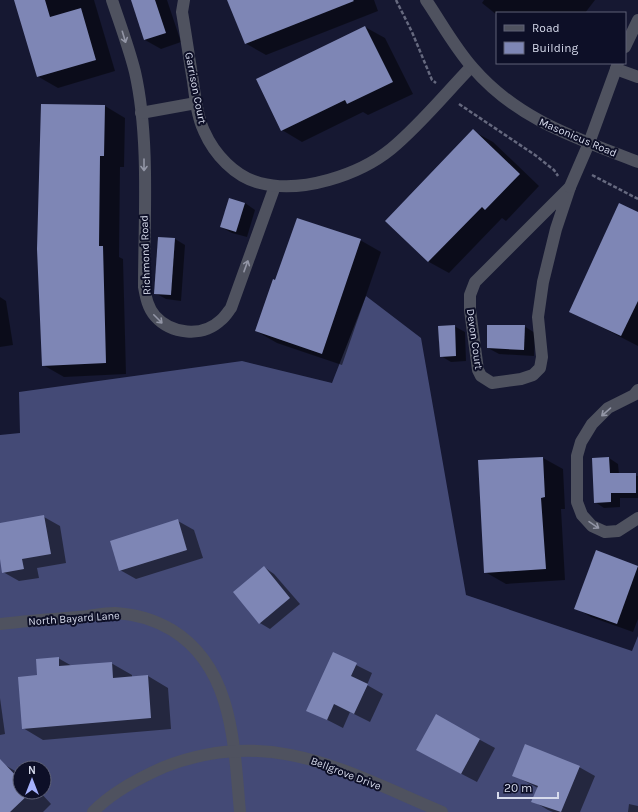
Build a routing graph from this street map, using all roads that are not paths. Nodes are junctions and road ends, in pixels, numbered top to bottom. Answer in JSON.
{"nodes":[{"id":1,"x":112,"y":0,"type":"edge"},
{"id":2,"x":184,"y":0,"type":"edge"},
{"id":3,"x":426,"y":0,"type":"edge"},
{"id":4,"x":638,"y":20,"type":"edge"},
{"id":5,"x":626,"y":45,"type":"edge"},
{"id":6,"x":617,"y":66,"type":"edge"},
{"id":7,"x":472,"y":67,"type":"junction"},
{"id":8,"x":638,"y":77,"type":"edge"},
{"id":9,"x":196,"y":103,"type":"junction"},
{"id":10,"x":141,"y":113,"type":"junction"},
{"id":11,"x":589,"y":143,"type":"junction"},
{"id":12,"x":638,"y":162,"type":"edge"},
{"id":13,"x":572,"y":183,"type":"junction"},
{"id":14,"x":275,"y":186,"type":"junction"},
{"id":15,"x":638,"y":390,"type":"edge"},
{"id":16,"x":638,"y":518,"type":"edge"},
{"id":17,"x":0,"y":624,"type":"edge"},
{"id":18,"x":234,"y":751,"type":"junction"},
{"id":19,"x":93,"y":812,"type":"edge"},
{"id":20,"x":240,"y":812,"type":"edge"},
{"id":21,"x":442,"y":812,"type":"edge"}],
"edges":[{"from":1,"to":10,"type":"street","name":"Richmond Road","one_way":true},
{"from":2,"to":9,"type":"street","name":"Garrison Court"},
{"from":3,"to":7,"type":"street","name":"Masonicus Road"},
{"from":4,"to":5,"type":"street"},
{"from":6,"to":8,"type":"street"},
{"from":6,"to":11,"type":"street","name":"Devon Court"},
{"from":7,"to":11,"type":"street","name":"Masonicus Road"},
{"from":7,"to":14,"type":"street","name":"Garrison Court"},
{"from":9,"to":10,"type":"street"},
{"from":9,"to":14,"type":"street","name":"Garrison Court"},
{"from":10,"to":14,"type":"street","name":"Richmond Road","one_way":true},
{"from":11,"to":12,"type":"street","name":"Masonicus Road"},
{"from":11,"to":13,"type":"street","name":"Devon Court"},
{"from":13,"to":13,"type":"street","name":"Devon Court"},
{"from":15,"to":16,"type":"street","one_way":true},
{"from":17,"to":18,"type":"street","name":"North Bayard Lane"},
{"from":18,"to":19,"type":"street","name":"Bellgrove Drive"},
{"from":18,"to":20,"type":"street","name":"North Bayard Lane"},
{"from":18,"to":21,"type":"street","name":"Bellgrove Drive"}]}
